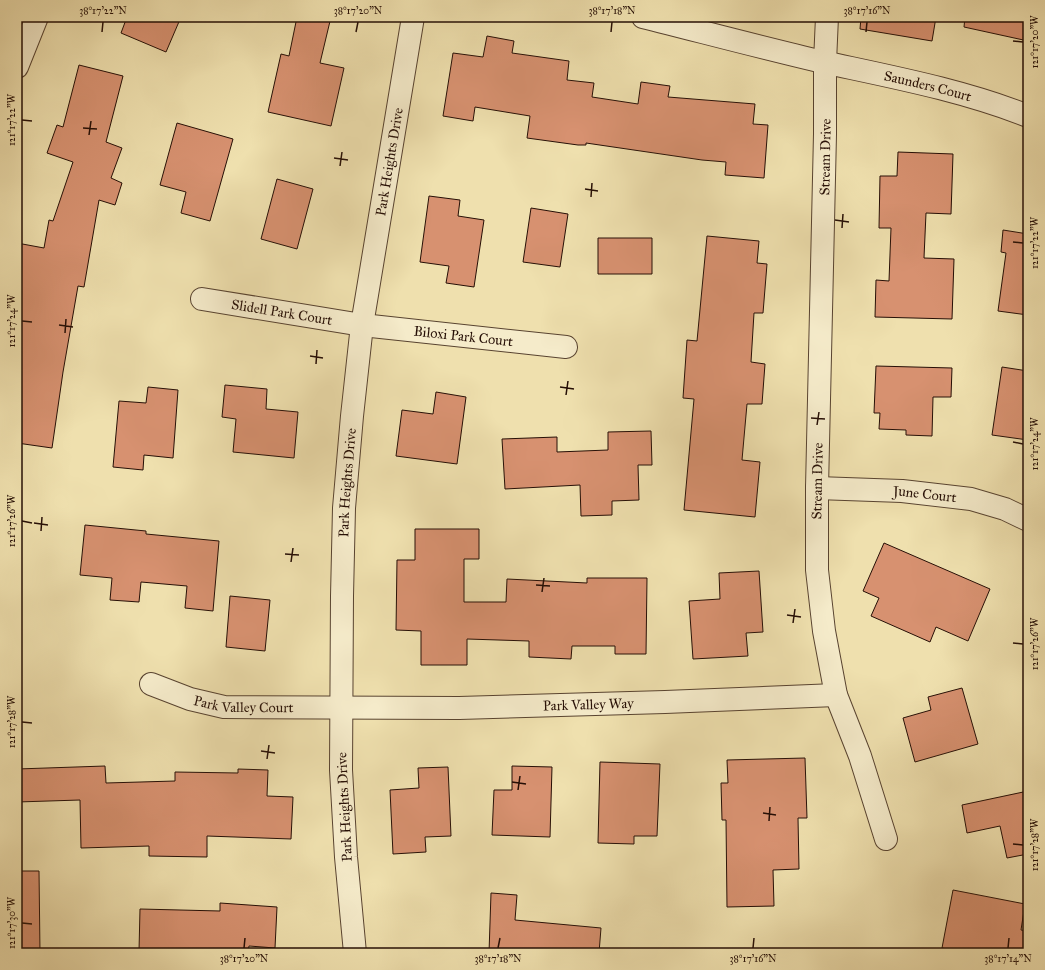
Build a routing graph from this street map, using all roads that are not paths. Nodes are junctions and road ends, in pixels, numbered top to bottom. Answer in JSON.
{"nodes":[{"id":1,"x":37,"y":17,"type":"edge"},
{"id":2,"x":412,"y":17,"type":"edge"},
{"id":3,"x":643,"y":17,"type":"edge"},
{"id":4,"x":827,"y":17,"type":"edge"},
{"id":5,"x":825,"y":62,"type":"junction"},
{"id":6,"x":17,"y":67,"type":"edge"},
{"id":7,"x":1028,"y":116,"type":"edge"},
{"id":8,"x":202,"y":299,"type":"dead end"},
{"id":9,"x":362,"y":325,"type":"junction"},
{"id":10,"x":566,"y":347,"type":"dead end"},
{"id":11,"x":817,"y":488,"type":"junction"},
{"id":12,"x":1028,"y":520,"type":"edge"},
{"id":13,"x":151,"y":684,"type":"dead end"},
{"id":14,"x":836,"y":694,"type":"junction"},
{"id":15,"x":341,"y":708,"type":"junction"},
{"id":16,"x":886,"y":839,"type":"dead end"},
{"id":17,"x":355,"y":953,"type":"edge"}],
"edges":[{"from":1,"to":6,"type":"street"},
{"from":2,"to":9,"type":"street","name":"Park Heights Drive"},
{"from":3,"to":5,"type":"street"},
{"from":4,"to":5,"type":"street","name":"Stream Drive"},
{"from":5,"to":7,"type":"street","name":"Saunders Court"},
{"from":5,"to":11,"type":"street","name":"Stream Drive"},
{"from":8,"to":9,"type":"street","name":"Slidell Park Court"},
{"from":9,"to":10,"type":"street","name":"Biloxi Park Court"},
{"from":9,"to":15,"type":"street","name":"Park Heights Drive"},
{"from":11,"to":12,"type":"street","name":"June Court"},
{"from":11,"to":14,"type":"street","name":"Stream Drive"},
{"from":13,"to":15,"type":"street","name":"Park Valley Court"},
{"from":14,"to":15,"type":"street","name":"Park Valley Way"},
{"from":14,"to":16,"type":"street","name":"Stream Drive"},
{"from":15,"to":17,"type":"street","name":"Park Heights Drive"}]}
